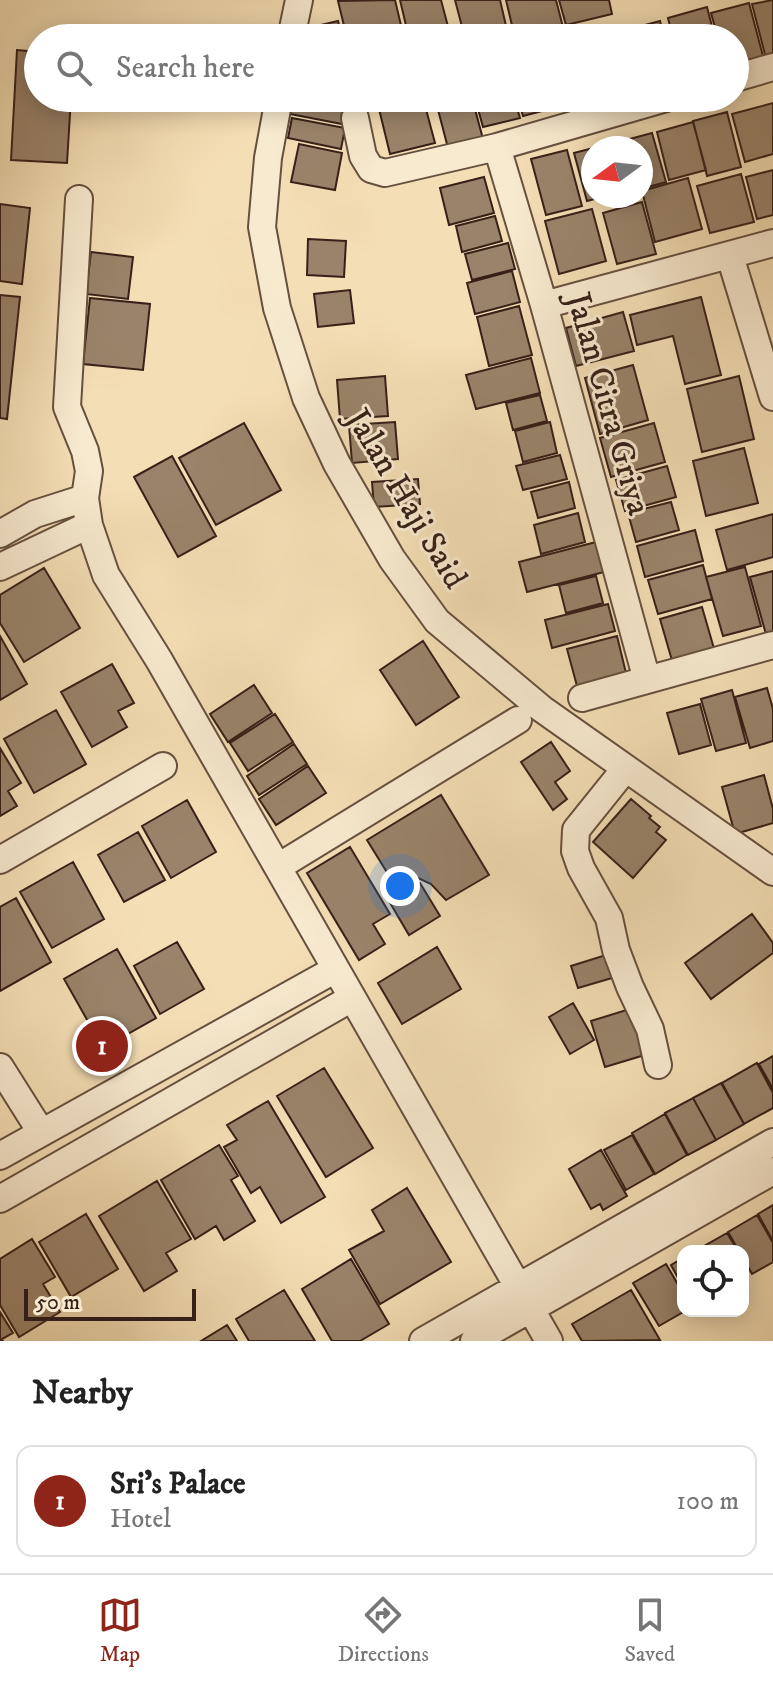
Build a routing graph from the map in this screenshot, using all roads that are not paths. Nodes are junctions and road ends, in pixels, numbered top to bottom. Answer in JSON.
{"nodes":[{"id":1,"x":299,"y":0,"type":"edge"},
{"id":2,"x":294,"y":24,"type":"edge"},
{"id":3,"x":773,"y":67,"type":"edge"},
{"id":4,"x":749,"y":74,"type":"edge"},
{"id":5,"x":276,"y":112,"type":"edge"},
{"id":6,"x":618,"y":112,"type":"edge"},
{"id":7,"x":355,"y":118,"type":"dead end"},
{"id":8,"x":497,"y":147,"type":"junction"},
{"id":9,"x":79,"y":199,"type":"dead end"},
{"id":10,"x":773,"y":243,"type":"edge"},
{"id":11,"x":730,"y":256,"type":"junction"},
{"id":12,"x":544,"y":305,"type":"junction"},
{"id":13,"x":773,"y":397,"type":"edge"},
{"id":14,"x":85,"y":498,"type":"junction"},
{"id":15,"x":89,"y":525,"type":"junction"},
{"id":16,"x":0,"y":534,"type":"edge"},
{"id":17,"x":0,"y":567,"type":"edge"},
{"id":18,"x":773,"y":645,"type":"edge"},
{"id":19,"x":647,"y":680,"type":"junction"},
{"id":20,"x":582,"y":698,"type":"dead end"},
{"id":21,"x":518,"y":720,"type":"dead end"},
{"id":22,"x":163,"y":766,"type":"dead end"},
{"id":23,"x":625,"y":769,"type":"junction"},
{"id":24,"x":0,"y":860,"type":"edge"},
{"id":25,"x":278,"y":867,"type":"junction"},
{"id":26,"x":773,"y":872,"type":"edge"},
{"id":27,"x":336,"y":969,"type":"junction"},
{"id":28,"x":352,"y":998,"type":"junction"},
{"id":29,"x":658,"y":1065,"type":"dead end"},
{"id":30,"x":0,"y":1067,"type":"edge"},
{"id":31,"x":41,"y":1132,"type":"junction"},
{"id":32,"x":773,"y":1142,"type":"edge"},
{"id":33,"x":0,"y":1156,"type":"edge"},
{"id":34,"x":773,"y":1171,"type":"edge"},
{"id":35,"x":0,"y":1199,"type":"edge"},
{"id":36,"x":525,"y":1298,"type":"junction"},
{"id":37,"x":423,"y":1341,"type":"edge"},
{"id":38,"x":474,"y":1341,"type":"edge"},
{"id":39,"x":549,"y":1341,"type":"edge"}],
"edges":[{"from":1,"to":2,"type":"street"},
{"from":3,"to":4,"type":"street"},
{"from":5,"to":23,"type":"street","name":"Jalan Haji Said"},
{"from":6,"to":8,"type":"street"},
{"from":7,"to":8,"type":"street"},
{"from":8,"to":12,"type":"street","name":"Jalan Citra Griya"},
{"from":9,"to":14,"type":"street"},
{"from":10,"to":11,"type":"street"},
{"from":11,"to":12,"type":"street"},
{"from":11,"to":13,"type":"street"},
{"from":12,"to":19,"type":"street","name":"Jalan Citra Griya"},
{"from":14,"to":15,"type":"street"},
{"from":14,"to":16,"type":"street"},
{"from":15,"to":17,"type":"street"},
{"from":15,"to":25,"type":"street"},
{"from":18,"to":19,"type":"street"},
{"from":19,"to":20,"type":"street"},
{"from":21,"to":25,"type":"street"},
{"from":22,"to":24,"type":"street"},
{"from":23,"to":26,"type":"street","name":"Jalan Haji Said"},
{"from":23,"to":29,"type":"street"},
{"from":25,"to":27,"type":"street"},
{"from":27,"to":28,"type":"street"},
{"from":27,"to":31,"type":"street"},
{"from":28,"to":35,"type":"street"},
{"from":28,"to":36,"type":"street"},
{"from":30,"to":31,"type":"street"},
{"from":31,"to":33,"type":"street"},
{"from":32,"to":36,"type":"street"},
{"from":34,"to":36,"type":"street"},
{"from":36,"to":37,"type":"street"},
{"from":36,"to":38,"type":"street"},
{"from":36,"to":39,"type":"street"}]}
